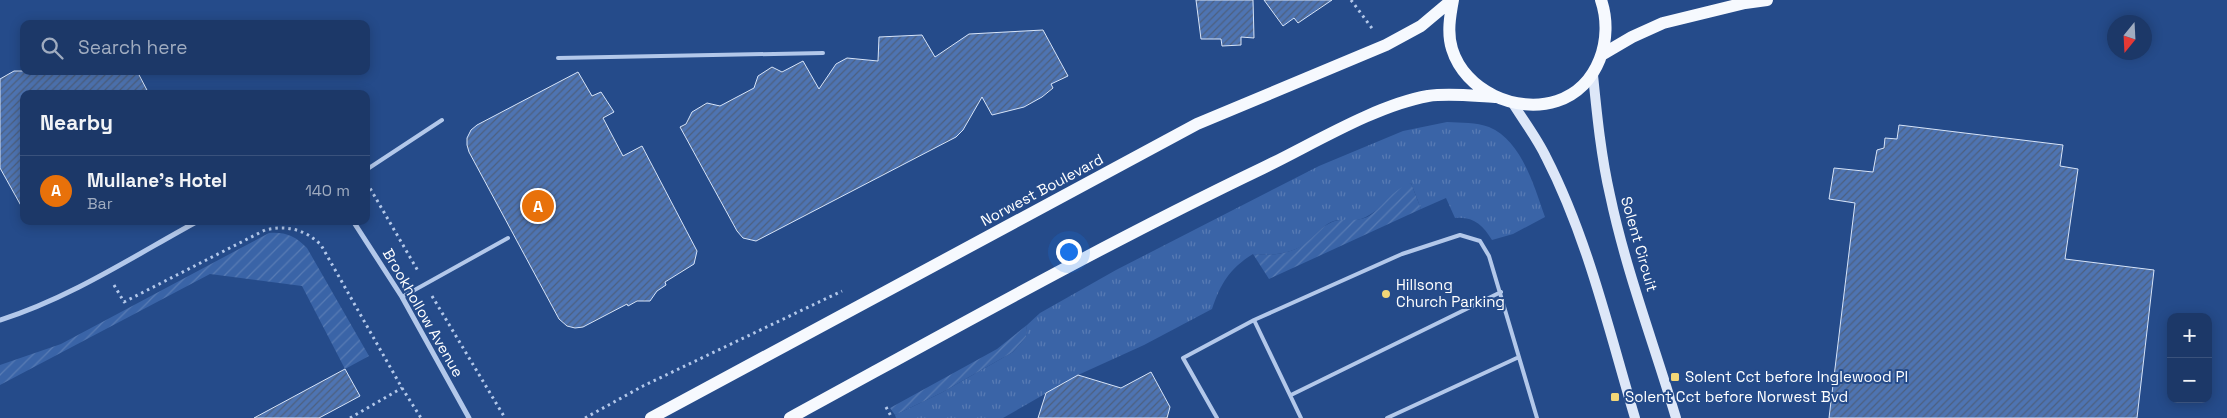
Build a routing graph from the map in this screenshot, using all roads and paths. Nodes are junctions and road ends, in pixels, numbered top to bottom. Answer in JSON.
{"nodes":[{"id":1,"x":1351,"y":0,"type":"edge"},
{"id":2,"x":1452,"y":0,"type":"edge"},
{"id":3,"x":1600,"y":0,"type":"edge"},
{"id":4,"x":1767,"y":0,"type":"edge"},
{"id":5,"x":1386,"y":45,"type":"junction"},
{"id":6,"x":823,"y":53,"type":"dead end"},
{"id":7,"x":1603,"y":54,"type":"junction"},
{"id":8,"x":558,"y":58,"type":"dead end"},
{"id":9,"x":1593,"y":75,"type":"junction"},
{"id":10,"x":1495,"y":98,"type":"junction"},
{"id":11,"x":1512,"y":102,"type":"junction"},
{"id":12,"x":442,"y":120,"type":"dead end"},
{"id":13,"x":370,"y":167,"type":"edge"},
{"id":14,"x":370,"y":188,"type":"edge"},
{"id":15,"x":191,"y":225,"type":"edge"},
{"id":16,"x":356,"y":225,"type":"edge"},
{"id":17,"x":508,"y":238,"type":"dead end"},
{"id":18,"x":425,"y":284,"type":"junction"},
{"id":19,"x":848,"y":288,"type":"dead end"},
{"id":20,"x":1501,"y":292,"type":"junction"},
{"id":21,"x":402,"y":297,"type":"junction"},
{"id":22,"x":124,"y":302,"type":"dead end"},
{"id":23,"x":0,"y":320,"type":"edge"},
{"id":24,"x":1254,"y":320,"type":"junction"},
{"id":25,"x":1519,"y":357,"type":"junction"},
{"id":26,"x":402,"y":388,"type":"junction"},
{"id":27,"x":1290,"y":395,"type":"junction"},
{"id":28,"x":886,"y":407,"type":"dead end"},
{"id":29,"x":360,"y":412,"type":"junction"},
{"id":30,"x":350,"y":418,"type":"edge"},
{"id":31,"x":363,"y":418,"type":"edge"},
{"id":32,"x":421,"y":418,"type":"edge"},
{"id":33,"x":469,"y":418,"type":"edge"},
{"id":34,"x":505,"y":418,"type":"edge"},
{"id":35,"x":585,"y":418,"type":"edge"},
{"id":36,"x":651,"y":418,"type":"edge"},
{"id":37,"x":790,"y":418,"type":"edge"},
{"id":38,"x":892,"y":418,"type":"edge"},
{"id":39,"x":1217,"y":418,"type":"edge"},
{"id":40,"x":1301,"y":418,"type":"edge"},
{"id":41,"x":1387,"y":418,"type":"edge"},
{"id":42,"x":1537,"y":418,"type":"edge"},
{"id":43,"x":1635,"y":418,"type":"edge"},
{"id":44,"x":1676,"y":418,"type":"edge"}],
"edges":[{"from":1,"to":5,"type":"path"},
{"from":2,"to":5,"type":"main road","name":"Norwest Boulevard"},
{"from":2,"to":10,"type":"main road"},
{"from":3,"to":7,"type":"main road"},
{"from":4,"to":7,"type":"main road"},
{"from":5,"to":36,"type":"main road","name":"Norwest Boulevard"},
{"from":6,"to":8,"type":"lane"},
{"from":7,"to":9,"type":"main road"},
{"from":9,"to":11,"type":"main road"},
{"from":9,"to":44,"type":"street","name":"Solent Circuit"},
{"from":10,"to":11,"type":"main road"},
{"from":10,"to":37,"type":"main road"},
{"from":11,"to":43,"type":"street"},
{"from":12,"to":13,"type":"lane"},
{"from":14,"to":18,"type":"path"},
{"from":15,"to":23,"type":"street"},
{"from":16,"to":21,"type":"street","name":"Brookhollow Avenue"},
{"from":17,"to":18,"type":"lane"},
{"from":18,"to":21,"type":"lane"},
{"from":18,"to":34,"type":"path"},
{"from":19,"to":35,"type":"path"},
{"from":20,"to":24,"type":"lane"},
{"from":20,"to":25,"type":"lane"},
{"from":20,"to":27,"type":"lane"},
{"from":21,"to":33,"type":"street","name":"Brookhollow Avenue"},
{"from":22,"to":26,"type":"path"},
{"from":24,"to":27,"type":"lane"},
{"from":24,"to":39,"type":"lane"},
{"from":25,"to":41,"type":"lane"},
{"from":25,"to":42,"type":"lane"},
{"from":26,"to":29,"type":"path"},
{"from":26,"to":32,"type":"path"},
{"from":27,"to":40,"type":"lane"},
{"from":28,"to":38,"type":"path"},
{"from":29,"to":30,"type":"path"},
{"from":29,"to":31,"type":"path"}]}
